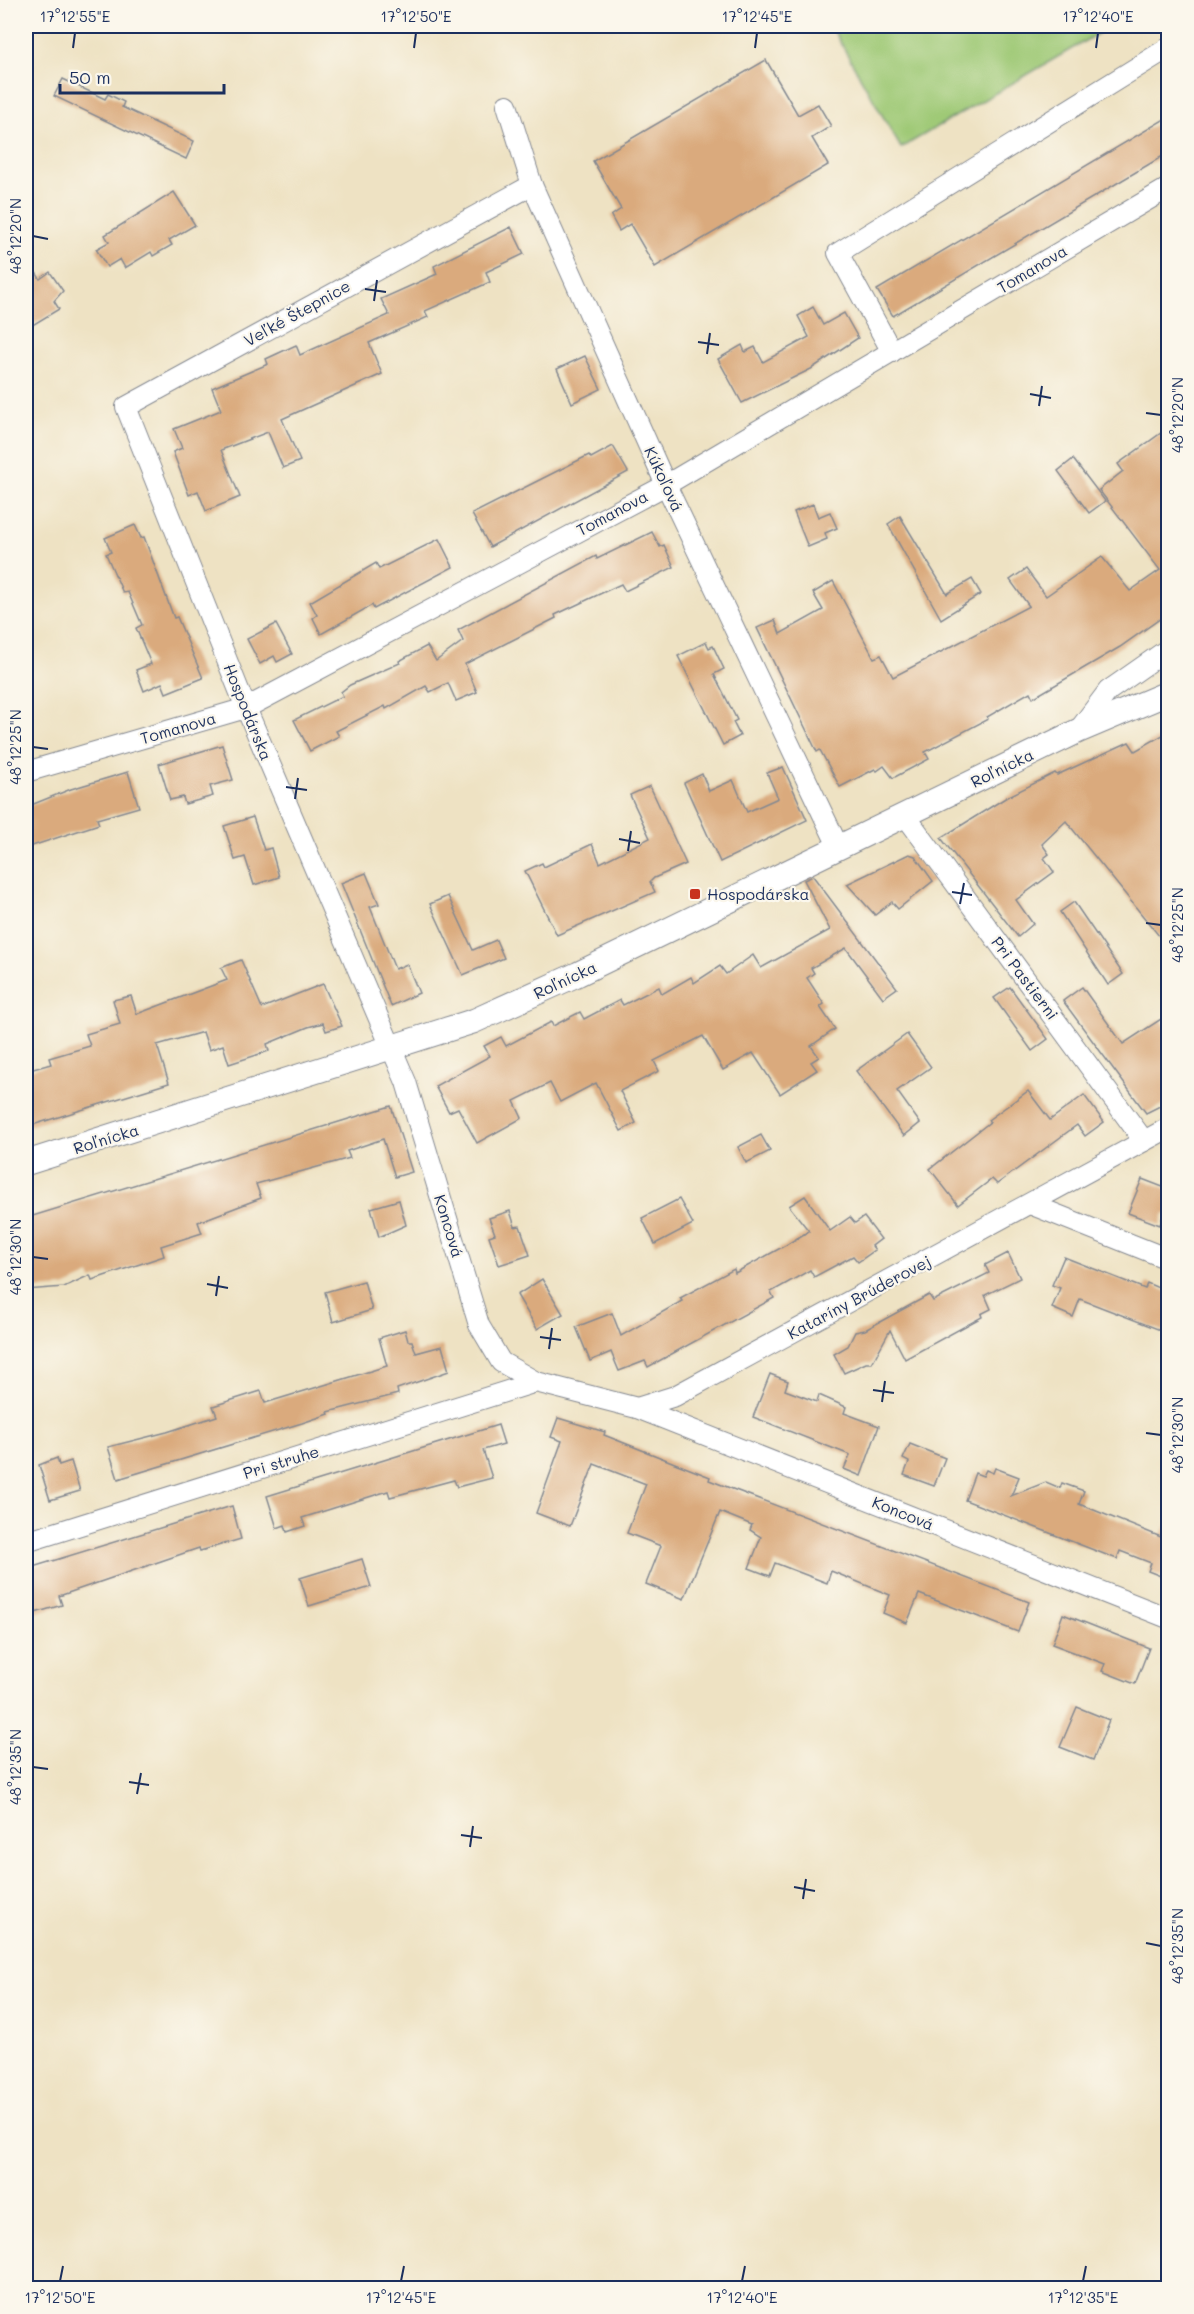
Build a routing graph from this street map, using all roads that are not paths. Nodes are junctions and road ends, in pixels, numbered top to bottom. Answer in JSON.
{"nodes":[{"id":1,"x":1168,"y":48,"type":"edge"},
{"id":2,"x":507,"y":105,"type":"dead end"},
{"id":3,"x":532,"y":185,"type":"junction"},
{"id":4,"x":1168,"y":188,"type":"edge"},
{"id":5,"x":892,"y":352,"type":"junction"},
{"id":6,"x":126,"y":406,"type":"joint"},
{"id":7,"x":666,"y":485,"type":"junction"},
{"id":8,"x":1168,"y":649,"type":"edge"},
{"id":9,"x":1168,"y":693,"type":"edge"},
{"id":10,"x":246,"y":708,"type":"junction"},
{"id":11,"x":1078,"y":731,"type":"junction"},
{"id":12,"x":26,"y":772,"type":"edge"},
{"id":13,"x":905,"y":815,"type":"junction"},
{"id":14,"x":838,"y":846,"type":"junction"},
{"id":15,"x":390,"y":1049,"type":"junction"},
{"id":16,"x":1168,"y":1128,"type":"edge"},
{"id":17,"x":1144,"y":1140,"type":"junction"},
{"id":18,"x":26,"y":1163,"type":"edge"},
{"id":19,"x":1030,"y":1204,"type":"junction"},
{"id":20,"x":1168,"y":1259,"type":"edge"},
{"id":21,"x":536,"y":1382,"type":"junction"},
{"id":22,"x":637,"y":1408,"type":"junction"},
{"id":23,"x":26,"y":1542,"type":"edge"},
{"id":24,"x":1168,"y":1618,"type":"edge"}],
"edges":[{"from":1,"to":5,"type":"street"},
{"from":2,"to":3,"type":"street","name":"Kúkoľová"},
{"from":3,"to":6,"type":"street","name":"Veľké Štepnice"},
{"from":3,"to":7,"type":"street","name":"Kúkoľová"},
{"from":4,"to":5,"type":"street","name":"Tomanova"},
{"from":5,"to":7,"type":"street","name":"Tomanova"},
{"from":6,"to":10,"type":"street","name":"Hospodárska"},
{"from":7,"to":10,"type":"street","name":"Tomanova"},
{"from":7,"to":14,"type":"street","name":"Kúkoľová"},
{"from":8,"to":11,"type":"street","name":"Roľnícka"},
{"from":9,"to":11,"type":"street","name":"Roľnícka"},
{"from":10,"to":12,"type":"street","name":"Tomanova"},
{"from":10,"to":15,"type":"street","name":"Hospodárska"},
{"from":11,"to":13,"type":"street","name":"Roľnícka"},
{"from":13,"to":14,"type":"street","name":"Roľnícka"},
{"from":13,"to":17,"type":"street","name":"Pri Pastierni"},
{"from":14,"to":15,"type":"street","name":"Roľnícka"},
{"from":15,"to":18,"type":"street","name":"Roľnícka"},
{"from":15,"to":21,"type":"street","name":"Koncová"},
{"from":16,"to":17,"type":"street","name":"Kataríny Brúderovej"},
{"from":17,"to":19,"type":"street","name":"Kataríny Brúderovej"},
{"from":19,"to":20,"type":"street"},
{"from":19,"to":22,"type":"street","name":"Kataríny Brúderovej"},
{"from":21,"to":22,"type":"street"},
{"from":21,"to":23,"type":"street","name":"Pri struhe"},
{"from":22,"to":24,"type":"street","name":"Koncová"}]}
